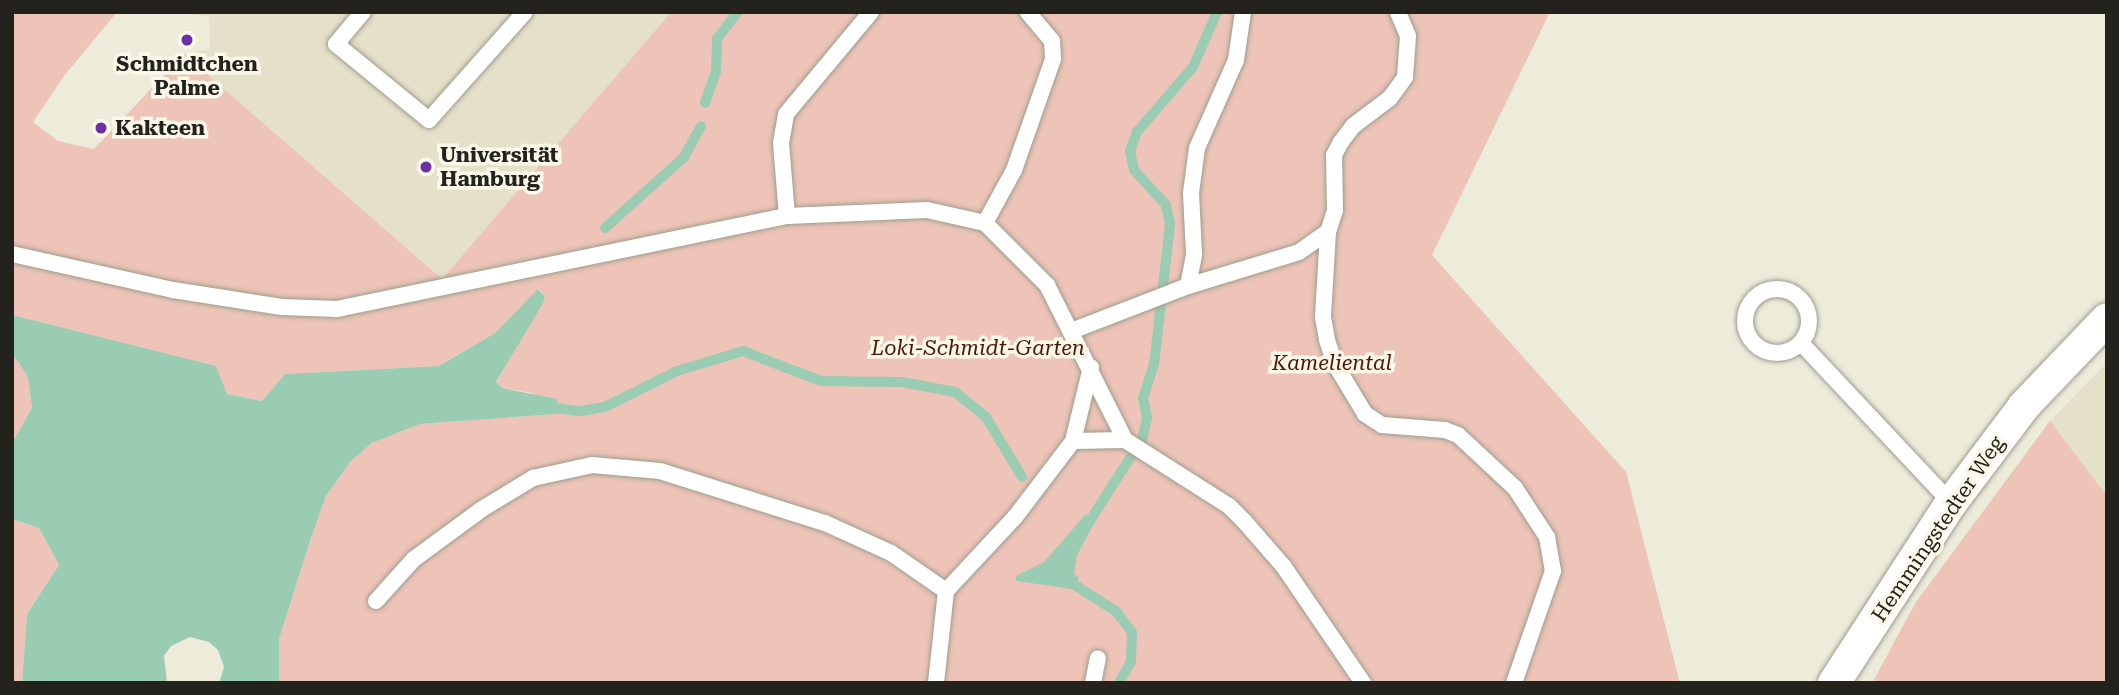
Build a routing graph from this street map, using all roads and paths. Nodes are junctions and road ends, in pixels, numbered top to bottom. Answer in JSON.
{"nodes":[{"id":1,"x":363,"y":12,"type":"edge"},
{"id":2,"x":525,"y":12,"type":"edge"},
{"id":3,"x":871,"y":12,"type":"edge"},
{"id":4,"x":1028,"y":12,"type":"edge"},
{"id":5,"x":1243,"y":12,"type":"edge"},
{"id":6,"x":1398,"y":12,"type":"edge"},
{"id":7,"x":787,"y":216,"type":"junction"},
{"id":8,"x":985,"y":223,"type":"junction"},
{"id":9,"x":1328,"y":232,"type":"junction"},
{"id":10,"x":1299,"y":252,"type":"junction"},
{"id":11,"x":12,"y":254,"type":"edge"},
{"id":12,"x":1326,"y":275,"type":"junction"},
{"id":13,"x":1185,"y":288,"type":"junction"},
{"id":14,"x":2107,"y":319,"type":"edge"},
{"id":15,"x":1073,"y":330,"type":"junction"},
{"id":16,"x":1801,"y":343,"type":"junction"},
{"id":17,"x":1091,"y":367,"type":"junction"},
{"id":18,"x":1125,"y":440,"type":"junction"},
{"id":19,"x":1073,"y":441,"type":"junction"},
{"id":20,"x":1951,"y":503,"type":"junction"},
{"id":21,"x":946,"y":591,"type":"junction"},
{"id":22,"x":376,"y":601,"type":"dead end"},
{"id":23,"x":1098,"y":658,"type":"dead end"},
{"id":24,"x":936,"y":683,"type":"edge"},
{"id":25,"x":1093,"y":683,"type":"edge"},
{"id":26,"x":1363,"y":683,"type":"edge"},
{"id":27,"x":1514,"y":683,"type":"edge"},
{"id":28,"x":1834,"y":683,"type":"edge"}],
"edges":[{"from":1,"to":2,"type":"lane"},
{"from":3,"to":7,"type":"lane"},
{"from":4,"to":8,"type":"lane"},
{"from":5,"to":13,"type":"lane"},
{"from":6,"to":9,"type":"lane"},
{"from":7,"to":8,"type":"lane"},
{"from":7,"to":11,"type":"lane"},
{"from":8,"to":15,"type":"lane"},
{"from":9,"to":10,"type":"lane"},
{"from":9,"to":12,"type":"lane"},
{"from":10,"to":12,"type":"lane"},
{"from":10,"to":13,"type":"lane"},
{"from":12,"to":27,"type":"lane"},
{"from":13,"to":15,"type":"lane"},
{"from":14,"to":20,"type":"street","name":"Hemmingstedter Weg"},
{"from":15,"to":17,"type":"lane"},
{"from":16,"to":16,"type":"lane"},
{"from":16,"to":20,"type":"lane"},
{"from":17,"to":18,"type":"lane"},
{"from":17,"to":19,"type":"lane"},
{"from":18,"to":19,"type":"lane"},
{"from":18,"to":26,"type":"lane"},
{"from":19,"to":21,"type":"lane"},
{"from":20,"to":28,"type":"street","name":"Hemmingstedter Weg"},
{"from":21,"to":22,"type":"lane"},
{"from":21,"to":24,"type":"lane"},
{"from":23,"to":25,"type":"lane"}]}
